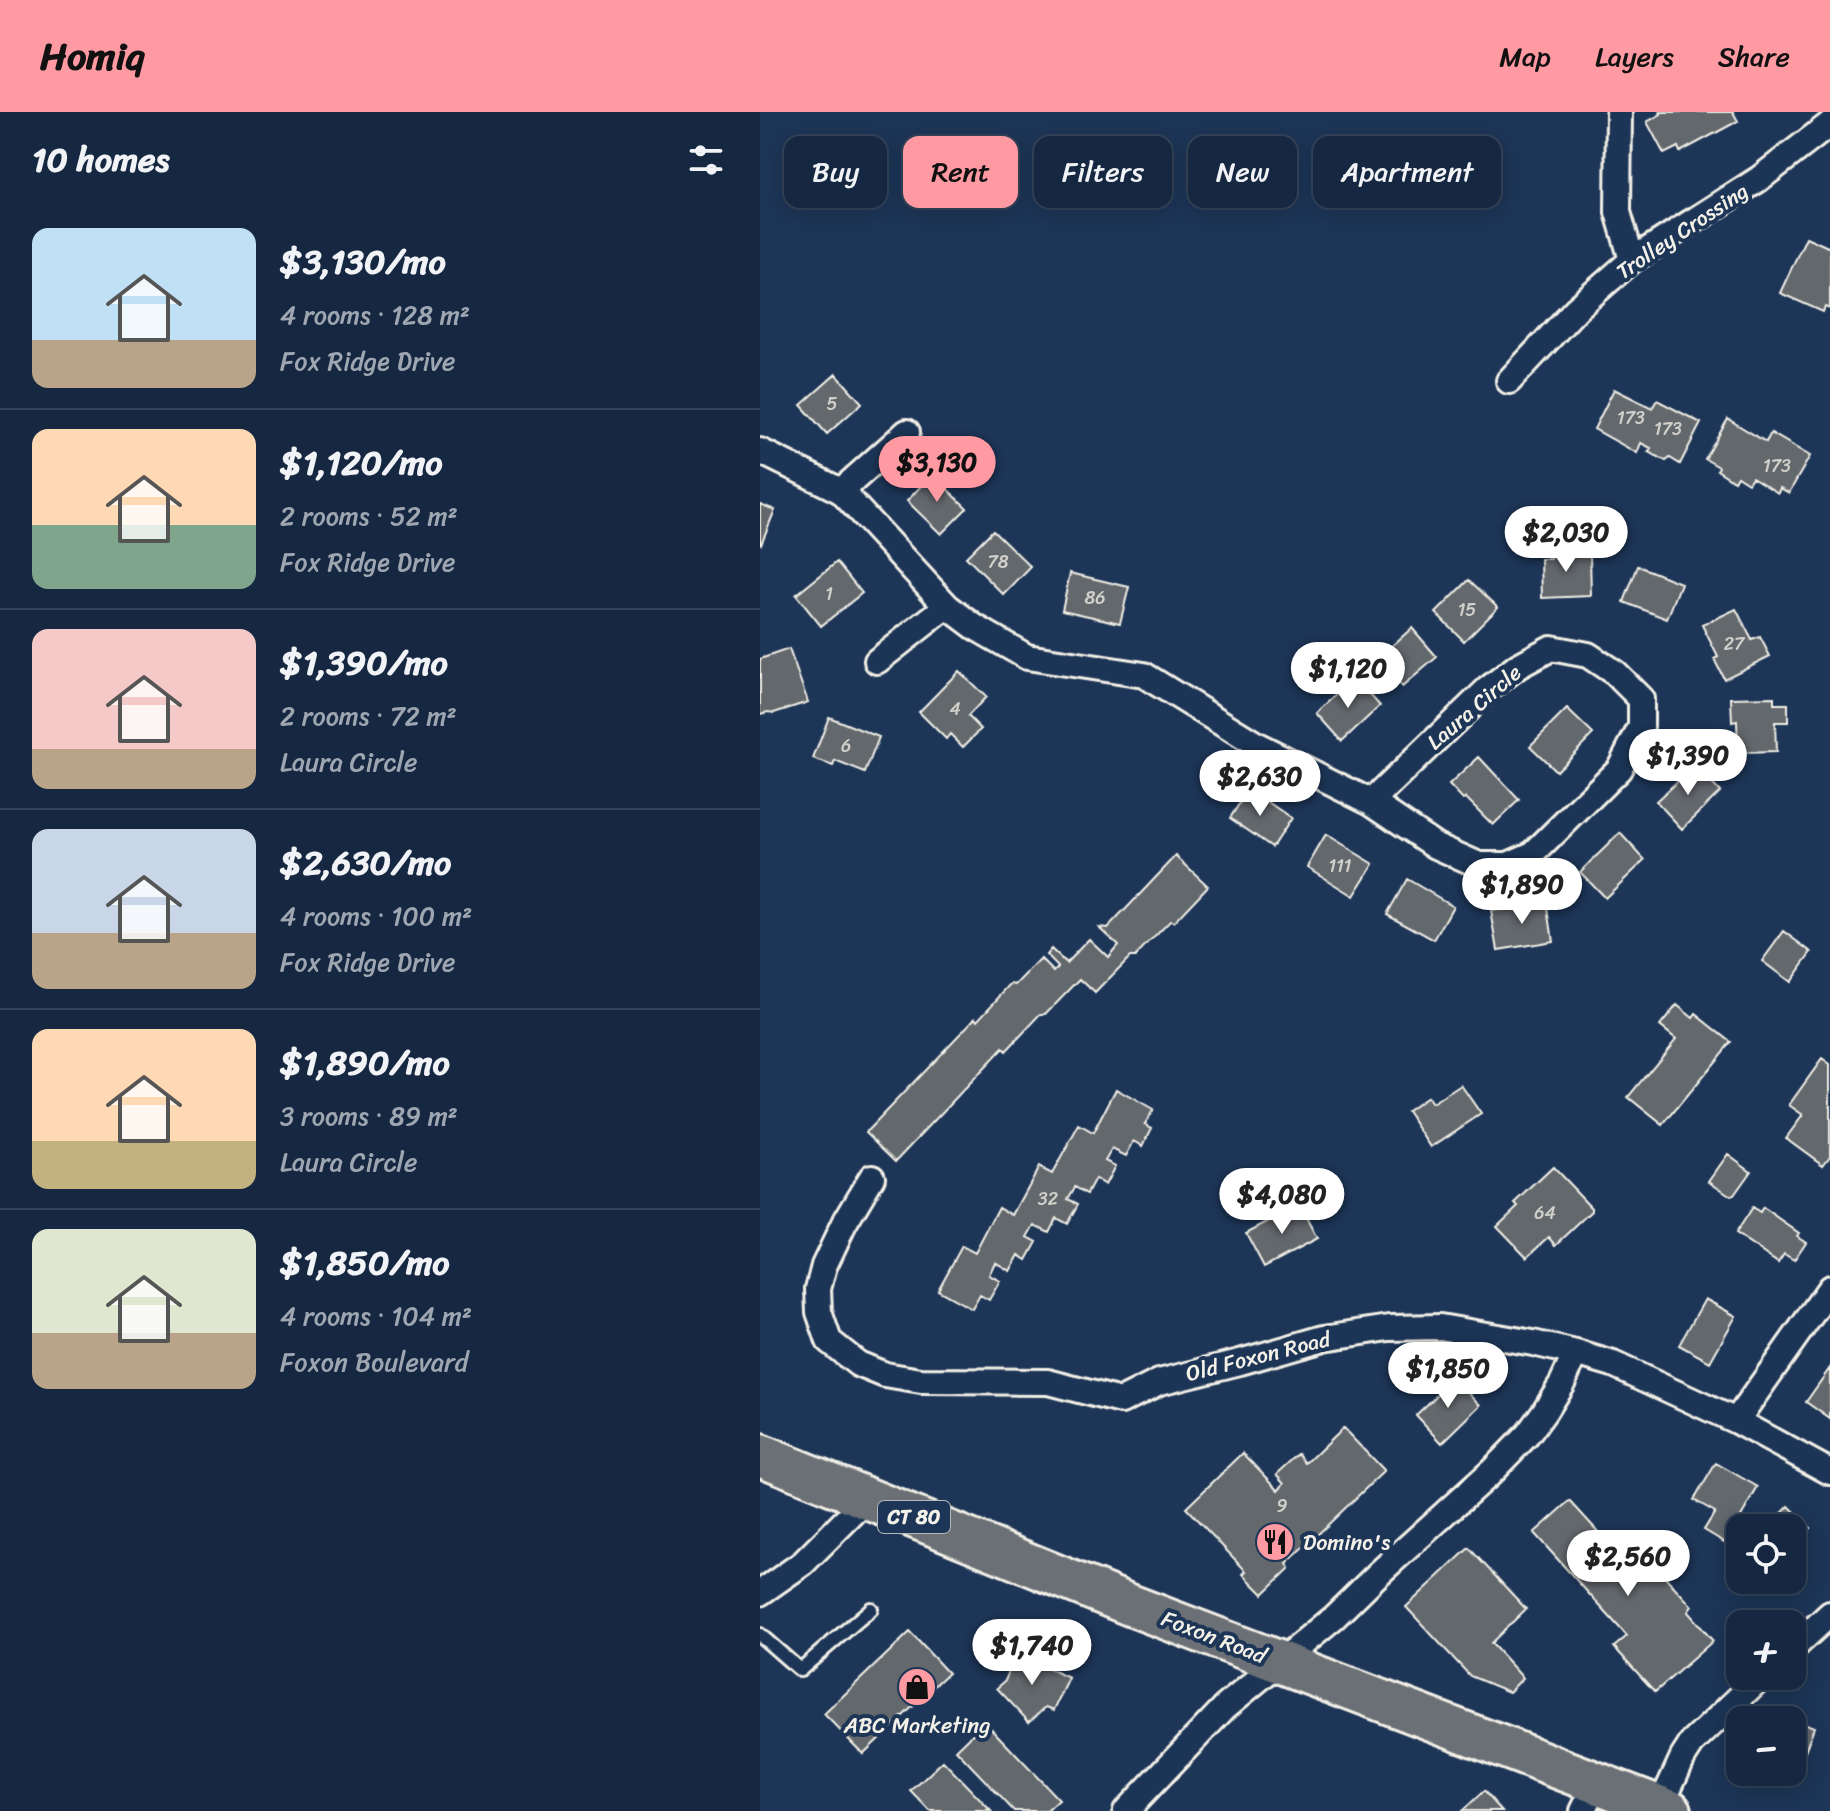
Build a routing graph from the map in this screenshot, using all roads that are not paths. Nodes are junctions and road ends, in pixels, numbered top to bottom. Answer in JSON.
{"nodes":[{"id":1,"x":1619,"y":112,"type":"edge"},
{"id":2,"x":1830,"y":124,"type":"edge"},
{"id":3,"x":1632,"y":260,"type":"junction"},
{"id":4,"x":1509,"y":381,"type":"dead end"},
{"id":5,"x":907,"y":432,"type":"dead end"},
{"id":6,"x":760,"y":451,"type":"edge"},
{"id":7,"x":841,"y":491,"type":"junction"},
{"id":8,"x":947,"y":606,"type":"junction"},
{"id":9,"x":877,"y":661,"type":"dead end"},
{"id":10,"x":1371,"y":802,"type":"junction"},
{"id":11,"x":872,"y":1177,"type":"dead end"},
{"id":12,"x":1830,"y":1288,"type":"edge"},
{"id":13,"x":1576,"y":1353,"type":"junction"},
{"id":14,"x":1736,"y":1421,"type":"junction"},
{"id":15,"x":760,"y":1455,"type":"edge"},
{"id":16,"x":1830,"y":1472,"type":"edge"},
{"id":17,"x":867,"y":1499,"type":"junction"},
{"id":18,"x":760,"y":1593,"type":"edge"},
{"id":19,"x":871,"y":1609,"type":"dead end"},
{"id":20,"x":1830,"y":1614,"type":"edge"},
{"id":21,"x":760,"y":1635,"type":"edge"},
{"id":22,"x":1806,"y":1636,"type":"edge"},
{"id":23,"x":1279,"y":1661,"type":"junction"},
{"id":24,"x":1747,"y":1690,"type":"edge"},
{"id":25,"x":1590,"y":1797,"type":"edge"},
{"id":26,"x":1665,"y":1809,"type":"edge"},
{"id":27,"x":1126,"y":1811,"type":"edge"}],
"edges":[{"from":1,"to":3,"type":"street"},
{"from":2,"to":3,"type":"street","name":"Trolley Crossing"},
{"from":3,"to":4,"type":"street","name":"Trolley Crossing"},
{"from":5,"to":7,"type":"street"},
{"from":6,"to":7,"type":"street"},
{"from":7,"to":8,"type":"street"},
{"from":8,"to":9,"type":"street"},
{"from":8,"to":10,"type":"street"},
{"from":10,"to":10,"type":"street","name":"Laura Circle"},
{"from":11,"to":13,"type":"street","name":"Old Foxon Road"},
{"from":12,"to":14,"type":"street"},
{"from":13,"to":14,"type":"street","name":"Old Foxon Road"},
{"from":13,"to":23,"type":"street"},
{"from":14,"to":16,"type":"street","name":"Old Foxon Road"},
{"from":15,"to":17,"type":"main road","name":"Foxon Road","number":"CT 80"},
{"from":17,"to":18,"type":"street"},
{"from":17,"to":23,"type":"main road","name":"Foxon Road","number":"CT 80"},
{"from":19,"to":21,"type":"lane"},
{"from":20,"to":22,"type":"street"},
{"from":23,"to":25,"type":"main road","name":"Foxon Road","number":"CT 80"},
{"from":23,"to":27,"type":"street"},
{"from":24,"to":26,"type":"street"},
{"from":25,"to":26,"type":"main road","name":"Foxon Road","number":"CT 80"}]}
